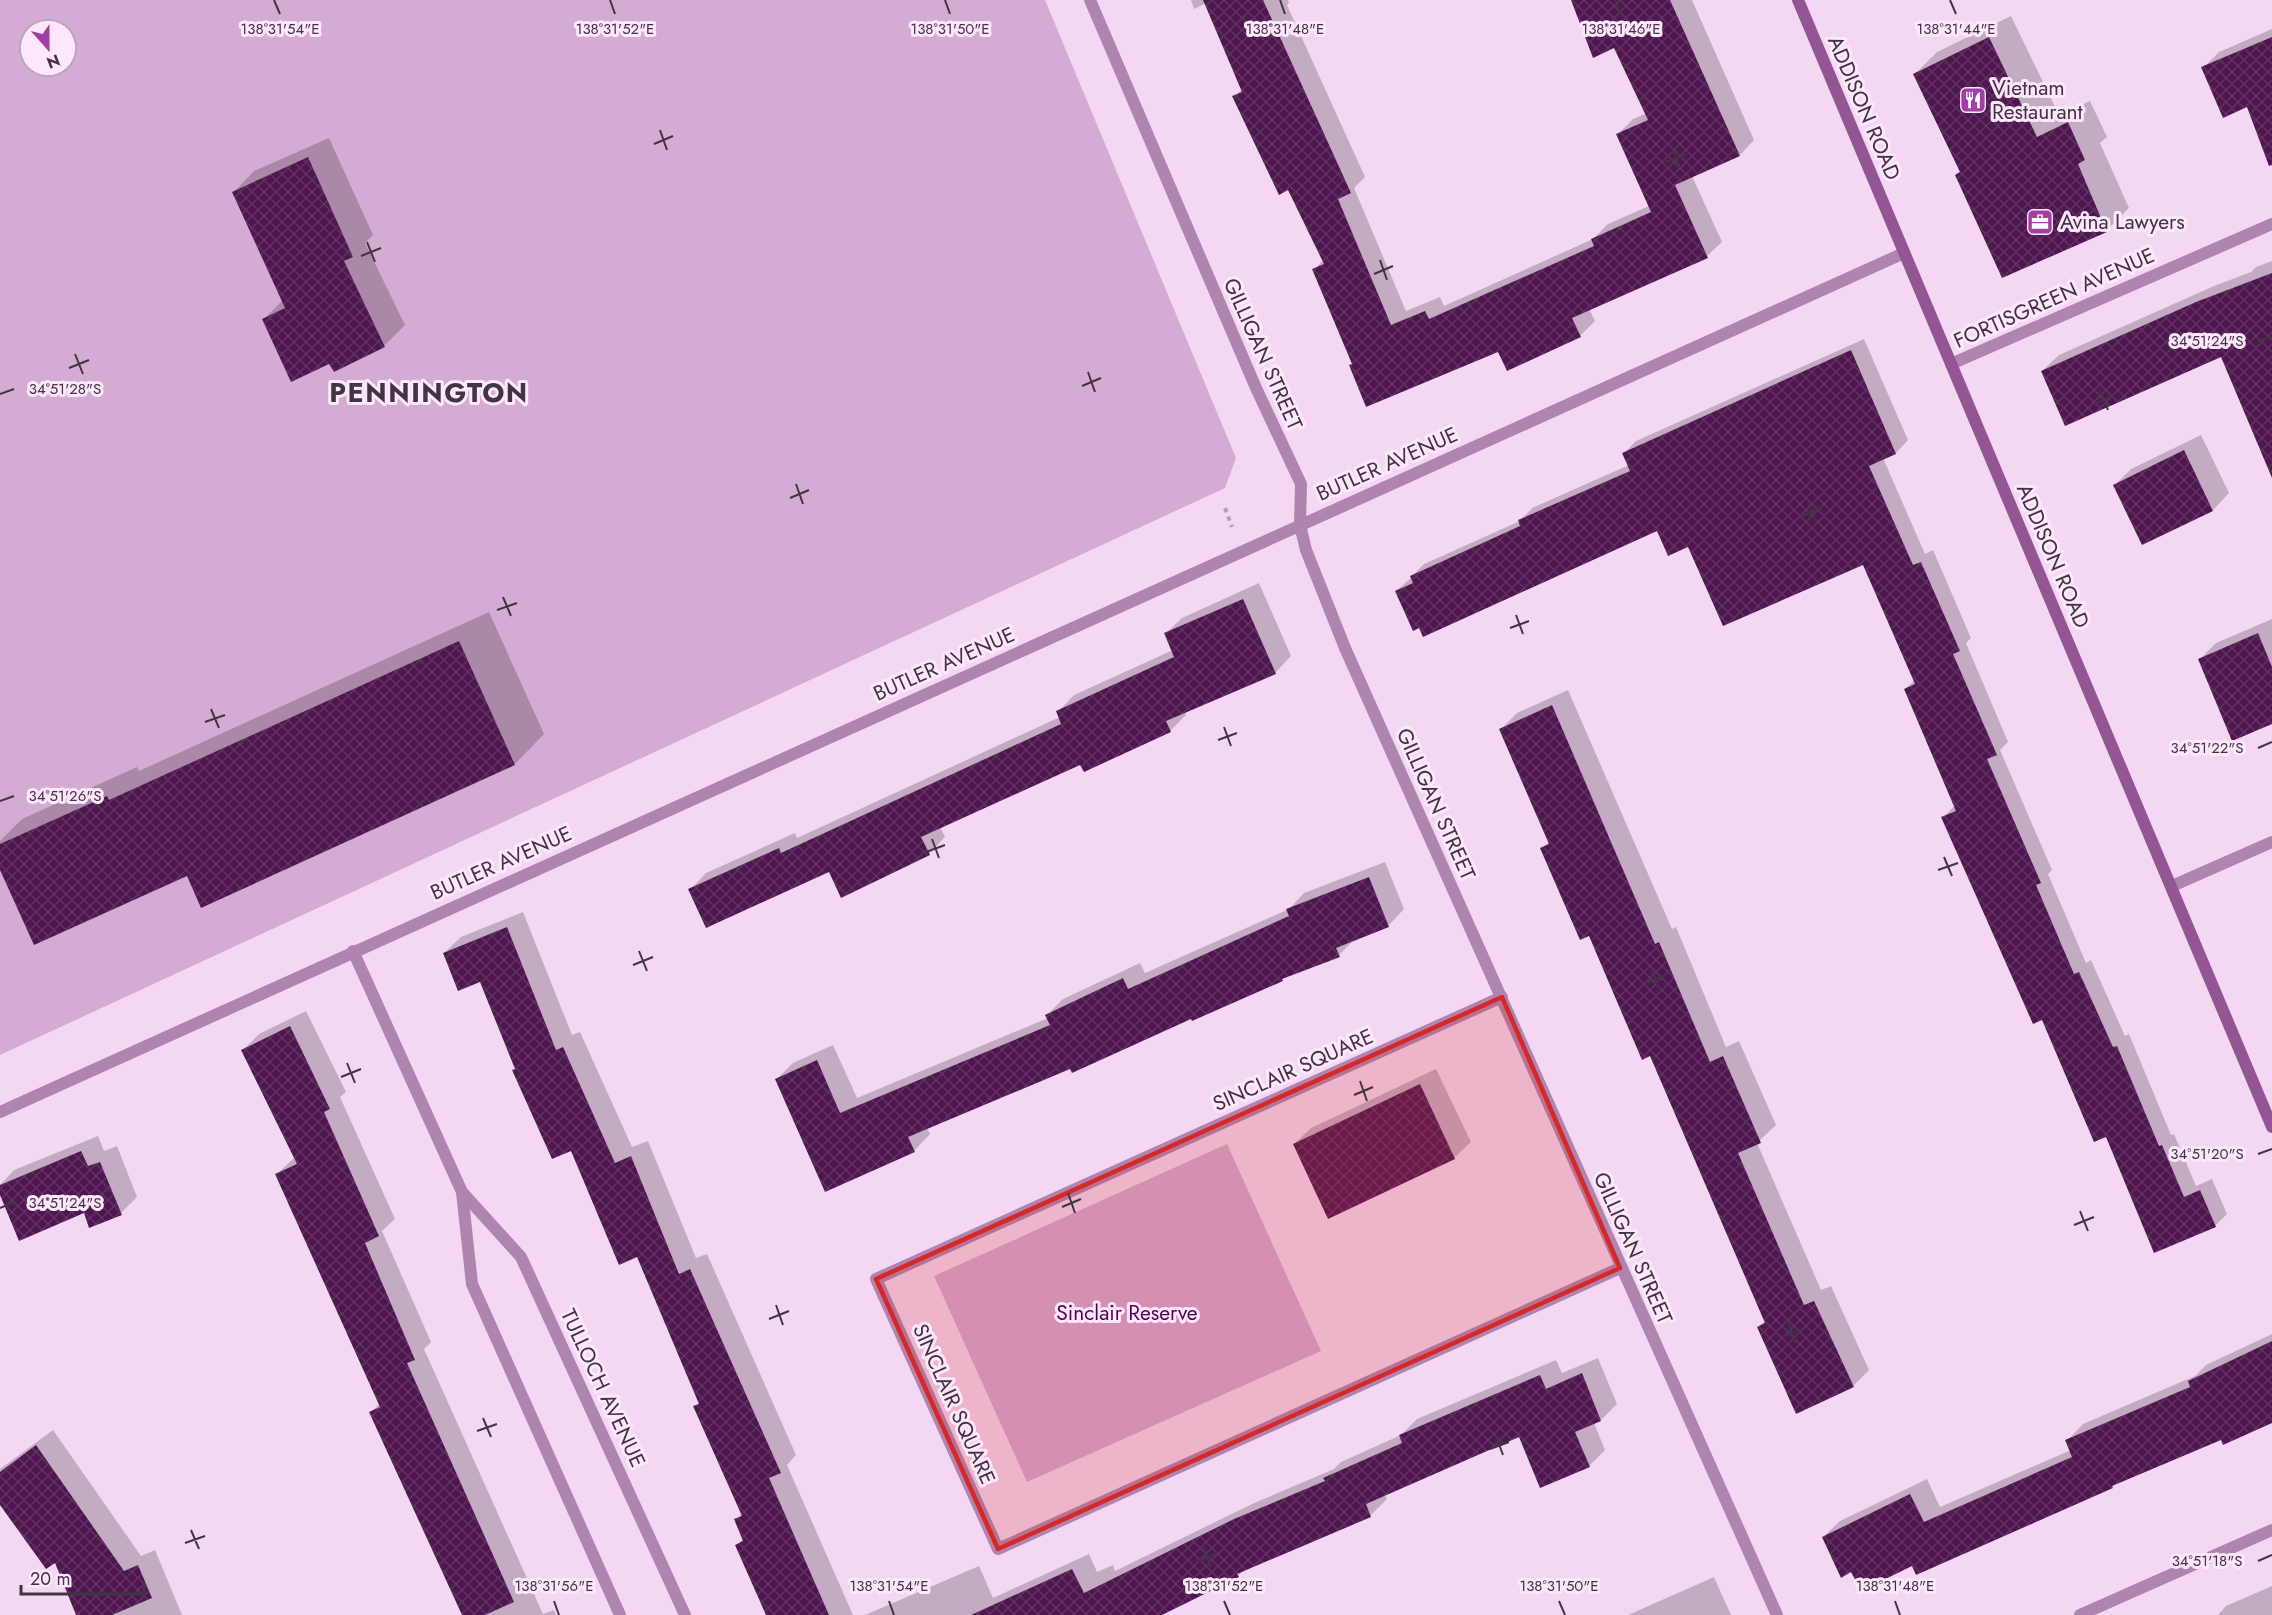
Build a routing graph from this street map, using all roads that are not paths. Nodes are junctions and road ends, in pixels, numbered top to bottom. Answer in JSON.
{"nodes":[{"id":1,"x":1090,"y":0,"type":"edge"},
{"id":2,"x":1798,"y":0,"type":"edge"},
{"id":3,"x":2272,"y":224,"type":"edge"},
{"id":4,"x":1904,"y":252,"type":"junction"},
{"id":5,"x":1951,"y":364,"type":"junction"},
{"id":6,"x":1300,"y":525,"type":"junction"},
{"id":7,"x":2272,"y":842,"type":"edge"},
{"id":8,"x":2172,"y":886,"type":"junction"},
{"id":9,"x":353,"y":951,"type":"junction"},
{"id":10,"x":1502,"y":997,"type":"junction"},
{"id":11,"x":0,"y":1112,"type":"edge"},
{"id":12,"x":2272,"y":1126,"type":"edge"},
{"id":13,"x":462,"y":1192,"type":"junction"},
{"id":14,"x":1620,"y":1268,"type":"junction"},
{"id":15,"x":2272,"y":1530,"type":"edge"},
{"id":16,"x":620,"y":1615,"type":"edge"},
{"id":17,"x":685,"y":1615,"type":"edge"},
{"id":18,"x":1777,"y":1615,"type":"edge"},
{"id":19,"x":2080,"y":1615,"type":"edge"}],
"edges":[{"from":1,"to":6,"type":"street","name":"GILLIGAN STREET"},
{"from":2,"to":4,"type":"main road","name":"ADDISON ROAD"},
{"from":3,"to":5,"type":"street","name":"FORTISGREEN AVENUE"},
{"from":4,"to":5,"type":"main road","name":"ADDISON ROAD"},
{"from":4,"to":6,"type":"street","name":"BUTLER AVENUE"},
{"from":5,"to":8,"type":"main road","name":"ADDISON ROAD"},
{"from":6,"to":9,"type":"street","name":"BUTLER AVENUE"},
{"from":6,"to":10,"type":"street","name":"GILLIGAN STREET"},
{"from":7,"to":8,"type":"street"},
{"from":8,"to":12,"type":"main road","name":"ADDISON ROAD"},
{"from":9,"to":11,"type":"street","name":"BUTLER AVENUE"},
{"from":9,"to":13,"type":"street","name":"TULLOCH AVENUE"},
{"from":10,"to":14,"type":"street","name":"GILLIGAN STREET"},
{"from":10,"to":14,"type":"street","name":"SINCLAIR SQUARE"},
{"from":13,"to":16,"type":"street","name":"TULLOCH AVENUE"},
{"from":13,"to":17,"type":"street","name":"TULLOCH AVENUE"},
{"from":14,"to":18,"type":"street","name":"GILLIGAN STREET"},
{"from":15,"to":19,"type":"street"}]}
